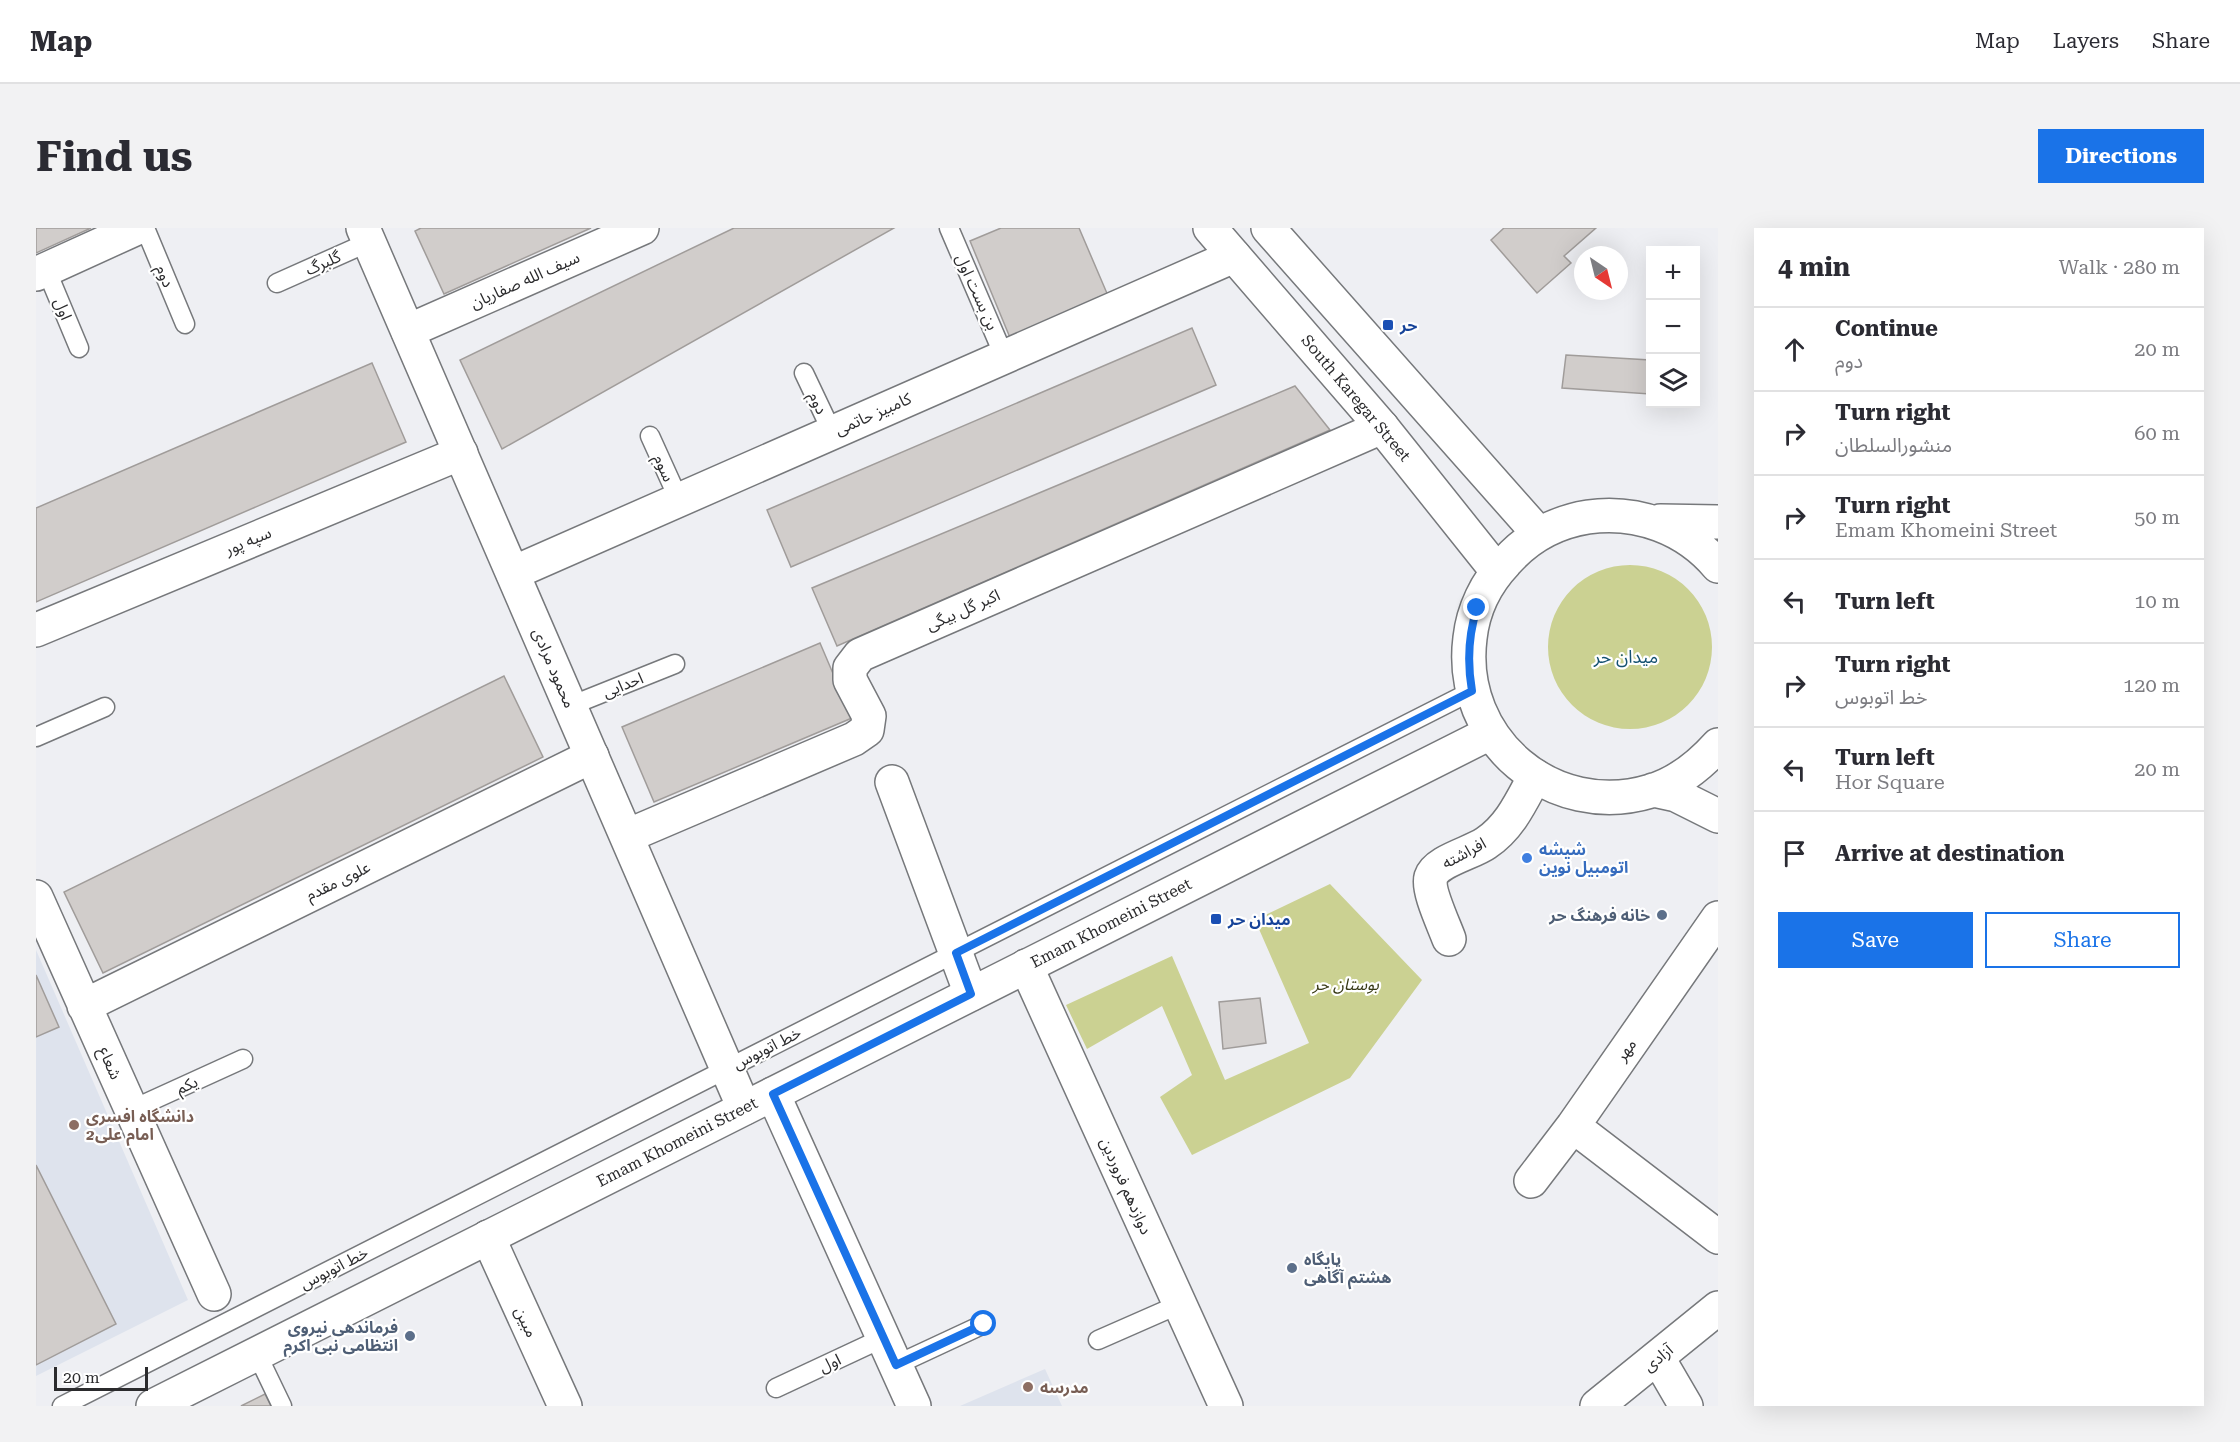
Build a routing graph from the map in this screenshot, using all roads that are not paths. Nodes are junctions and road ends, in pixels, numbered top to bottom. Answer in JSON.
{"nodes":[{"id":1,"x":137,"y":228,"type":"edge"},
{"id":2,"x":145,"y":228,"type":"edge"},
{"id":3,"x":642,"y":228,"type":"edge"},
{"id":4,"x":949,"y":228,"type":"edge"},
{"id":5,"x":1210,"y":228,"type":"edge"},
{"id":6,"x":1268,"y":228,"type":"edge"},
{"id":7,"x":366,"y":235,"type":"edge"},
{"id":8,"x":1234,"y":256,"type":"junction"},
{"id":9,"x":41,"y":271,"type":"edge"},
{"id":10,"x":277,"y":283,"type":"dead end"},
{"id":11,"x":185,"y":324,"type":"dead end"},
{"id":12,"x":408,"y":331,"type":"junction"},
{"id":13,"x":79,"y":348,"type":"dead end"},
{"id":14,"x":1004,"y":356,"type":"junction"},
{"id":15,"x":804,"y":373,"type":"dead end"},
{"id":16,"x":1382,"y":427,"type":"junction"},
{"id":17,"x":832,"y":432,"type":"junction"},
{"id":18,"x":650,"y":436,"type":"dead end"},
{"id":19,"x":460,"y":453,"type":"junction"},
{"id":20,"x":679,"y":500,"type":"junction"},
{"id":21,"x":1646,"y":520,"type":"junction"},
{"id":22,"x":1718,"y":522,"type":"edge"},
{"id":23,"x":1539,"y":534,"type":"junction"},
{"id":24,"x":1718,"y":566,"type":"edge"},
{"id":25,"x":1497,"y":571,"type":"junction"},
{"id":26,"x":513,"y":573,"type":"junction"},
{"id":27,"x":36,"y":630,"type":"edge"},
{"id":28,"x":675,"y":664,"type":"dead end"},
{"id":29,"x":1472,"y":691,"type":"junction"},
{"id":30,"x":570,"y":706,"type":"junction"},
{"id":31,"x":105,"y":707,"type":"dead end"},
{"id":32,"x":1490,"y":733,"type":"junction"},
{"id":33,"x":36,"y":737,"type":"edge"},
{"id":34,"x":1718,"y":745,"type":"edge"},
{"id":35,"x":592,"y":756,"type":"junction"},
{"id":36,"x":1535,"y":776,"type":"junction"},
{"id":37,"x":892,"y":782,"type":"dead end"},
{"id":38,"x":1653,"y":790,"type":"junction"},
{"id":39,"x":1718,"y":816,"type":"edge"},
{"id":40,"x":627,"y":836,"type":"junction"},
{"id":41,"x":36,"y":897,"type":"edge"},
{"id":42,"x":1718,"y":918,"type":"edge"},
{"id":43,"x":1449,"y":939,"type":"dead end"},
{"id":44,"x":956,"y":953,"type":"junction"},
{"id":45,"x":1026,"y":966,"type":"junction"},
{"id":46,"x":971,"y":994,"type":"junction"},
{"id":47,"x":84,"y":1006,"type":"junction"},
{"id":48,"x":243,"y":1059,"type":"dead end"},
{"id":49,"x":728,"y":1068,"type":"junction"},
{"id":50,"x":773,"y":1094,"type":"junction"},
{"id":51,"x":744,"y":1108,"type":"junction"},
{"id":52,"x":131,"y":1110,"type":"junction"},
{"id":53,"x":1573,"y":1126,"type":"junction"},
{"id":54,"x":1531,"y":1181,"type":"dead end"},
{"id":55,"x":488,"y":1237,"type":"junction"},
{"id":56,"x":1718,"y":1237,"type":"edge"},
{"id":57,"x":214,"y":1294,"type":"dead end"},
{"id":58,"x":1180,"y":1304,"type":"junction"},
{"id":59,"x":1718,"y":1308,"type":"edge"},
{"id":60,"x":984,"y":1324,"type":"dead end"},
{"id":61,"x":1098,"y":1340,"type":"dead end"},
{"id":62,"x":889,"y":1352,"type":"junction"},
{"id":63,"x":257,"y":1354,"type":"junction"},
{"id":64,"x":1658,"y":1358,"type":"junction"},
{"id":65,"x":776,"y":1388,"type":"dead end"},
{"id":66,"x":62,"y":1406,"type":"edge"},
{"id":67,"x":153,"y":1406,"type":"edge"},
{"id":68,"x":282,"y":1406,"type":"edge"},
{"id":69,"x":565,"y":1406,"type":"edge"},
{"id":70,"x":914,"y":1406,"type":"edge"},
{"id":71,"x":1226,"y":1406,"type":"edge"},
{"id":72,"x":1597,"y":1406,"type":"edge"},
{"id":73,"x":1686,"y":1406,"type":"edge"}],
"edges":[{"from":1,"to":9,"type":"street"},
{"from":2,"to":11,"type":"lane","name":"دوم"},
{"from":3,"to":12,"type":"street","name":"سیف الله صفاریان"},
{"from":4,"to":14,"type":"lane","name":"بن بست اول"},
{"from":5,"to":8,"type":"street","name":"South Karegar Street"},
{"from":6,"to":23,"type":"street"},
{"from":7,"to":10,"type":"lane","name":"گلبرگ"},
{"from":7,"to":12,"type":"street","name":"محمود مرادی"},
{"from":8,"to":14,"type":"street","name":"کامبیز حاتمی"},
{"from":8,"to":16,"type":"street","name":"South Karegar Street"},
{"from":9,"to":13,"type":"lane","name":"اول"},
{"from":12,"to":19,"type":"street","name":"محمود مرادی"},
{"from":14,"to":17,"type":"street","name":"کامبیز حاتمی"},
{"from":15,"to":17,"type":"lane","name":"دوم"},
{"from":16,"to":25,"type":"street","name":"South Karegar Street"},
{"from":16,"to":40,"type":"street","name":"اکبر گل بیگی"},
{"from":17,"to":20,"type":"street","name":"کامبیز حاتمی"},
{"from":18,"to":20,"type":"lane","name":"سوم"},
{"from":19,"to":26,"type":"street","name":"محمود مرادی"},
{"from":19,"to":27,"type":"street","name":"سپه پور"},
{"from":20,"to":26,"type":"street","name":"کامبیز حاتمی"},
{"from":21,"to":22,"type":"street"},
{"from":21,"to":23,"type":"street"},
{"from":21,"to":24,"type":"street"},
{"from":23,"to":25,"type":"street"},
{"from":25,"to":29,"type":"street"},
{"from":26,"to":30,"type":"street","name":"محمود مرادی"},
{"from":28,"to":30,"type":"lane","name":"احدایی"},
{"from":29,"to":32,"type":"street"},
{"from":29,"to":44,"type":"lane","name":"خط اتوبوس"},
{"from":30,"to":35,"type":"street","name":"محمود مرادی"},
{"from":31,"to":33,"type":"lane"},
{"from":32,"to":36,"type":"street"},
{"from":32,"to":45,"type":"street","name":"Emam Khomeini Street"},
{"from":34,"to":38,"type":"street"},
{"from":35,"to":40,"type":"street","name":"محمود مرادی"},
{"from":35,"to":47,"type":"street","name":"علوی مقدم"},
{"from":36,"to":38,"type":"street"},
{"from":36,"to":43,"type":"street","name":"افراشته"},
{"from":37,"to":44,"type":"street"},
{"from":38,"to":39,"type":"street"},
{"from":40,"to":49,"type":"street","name":"محمود مرادی"},
{"from":41,"to":47,"type":"street","name":"شعاع"},
{"from":42,"to":53,"type":"street","name":"مهر"},
{"from":44,"to":46,"type":"street"},
{"from":44,"to":49,"type":"lane","name":"خط اتوبوس"},
{"from":45,"to":46,"type":"street","name":"Emam Khomeini Street"},
{"from":45,"to":58,"type":"street","name":"دوازدهم فروردین"},
{"from":46,"to":50,"type":"street","name":"Emam Khomeini Street"},
{"from":47,"to":52,"type":"street","name":"شعاع"},
{"from":48,"to":52,"type":"lane","name":"یکم"},
{"from":49,"to":51,"type":"street","name":"محمود مرادی"},
{"from":49,"to":66,"type":"lane","name":"خط اتوبوس"},
{"from":50,"to":51,"type":"street","name":"Emam Khomeini Street"},
{"from":50,"to":62,"type":"street"},
{"from":51,"to":55,"type":"street","name":"Emam Khomeini Street"},
{"from":52,"to":57,"type":"street","name":"شعاع"},
{"from":53,"to":54,"type":"street","name":"مهر"},
{"from":53,"to":56,"type":"street"},
{"from":55,"to":63,"type":"street","name":"Emam Khomeini Street"},
{"from":55,"to":69,"type":"street","name":"مبین"},
{"from":58,"to":61,"type":"lane"},
{"from":58,"to":71,"type":"street","name":"دوازدهم فروردین"},
{"from":59,"to":64,"type":"street","name":"آزادی"},
{"from":60,"to":62,"type":"lane"},
{"from":62,"to":65,"type":"lane","name":"اول"},
{"from":62,"to":70,"type":"street"},
{"from":63,"to":67,"type":"street","name":"Emam Khomeini Street"},
{"from":63,"to":68,"type":"lane"},
{"from":64,"to":72,"type":"street","name":"آزادی"},
{"from":64,"to":73,"type":"street"}]}
